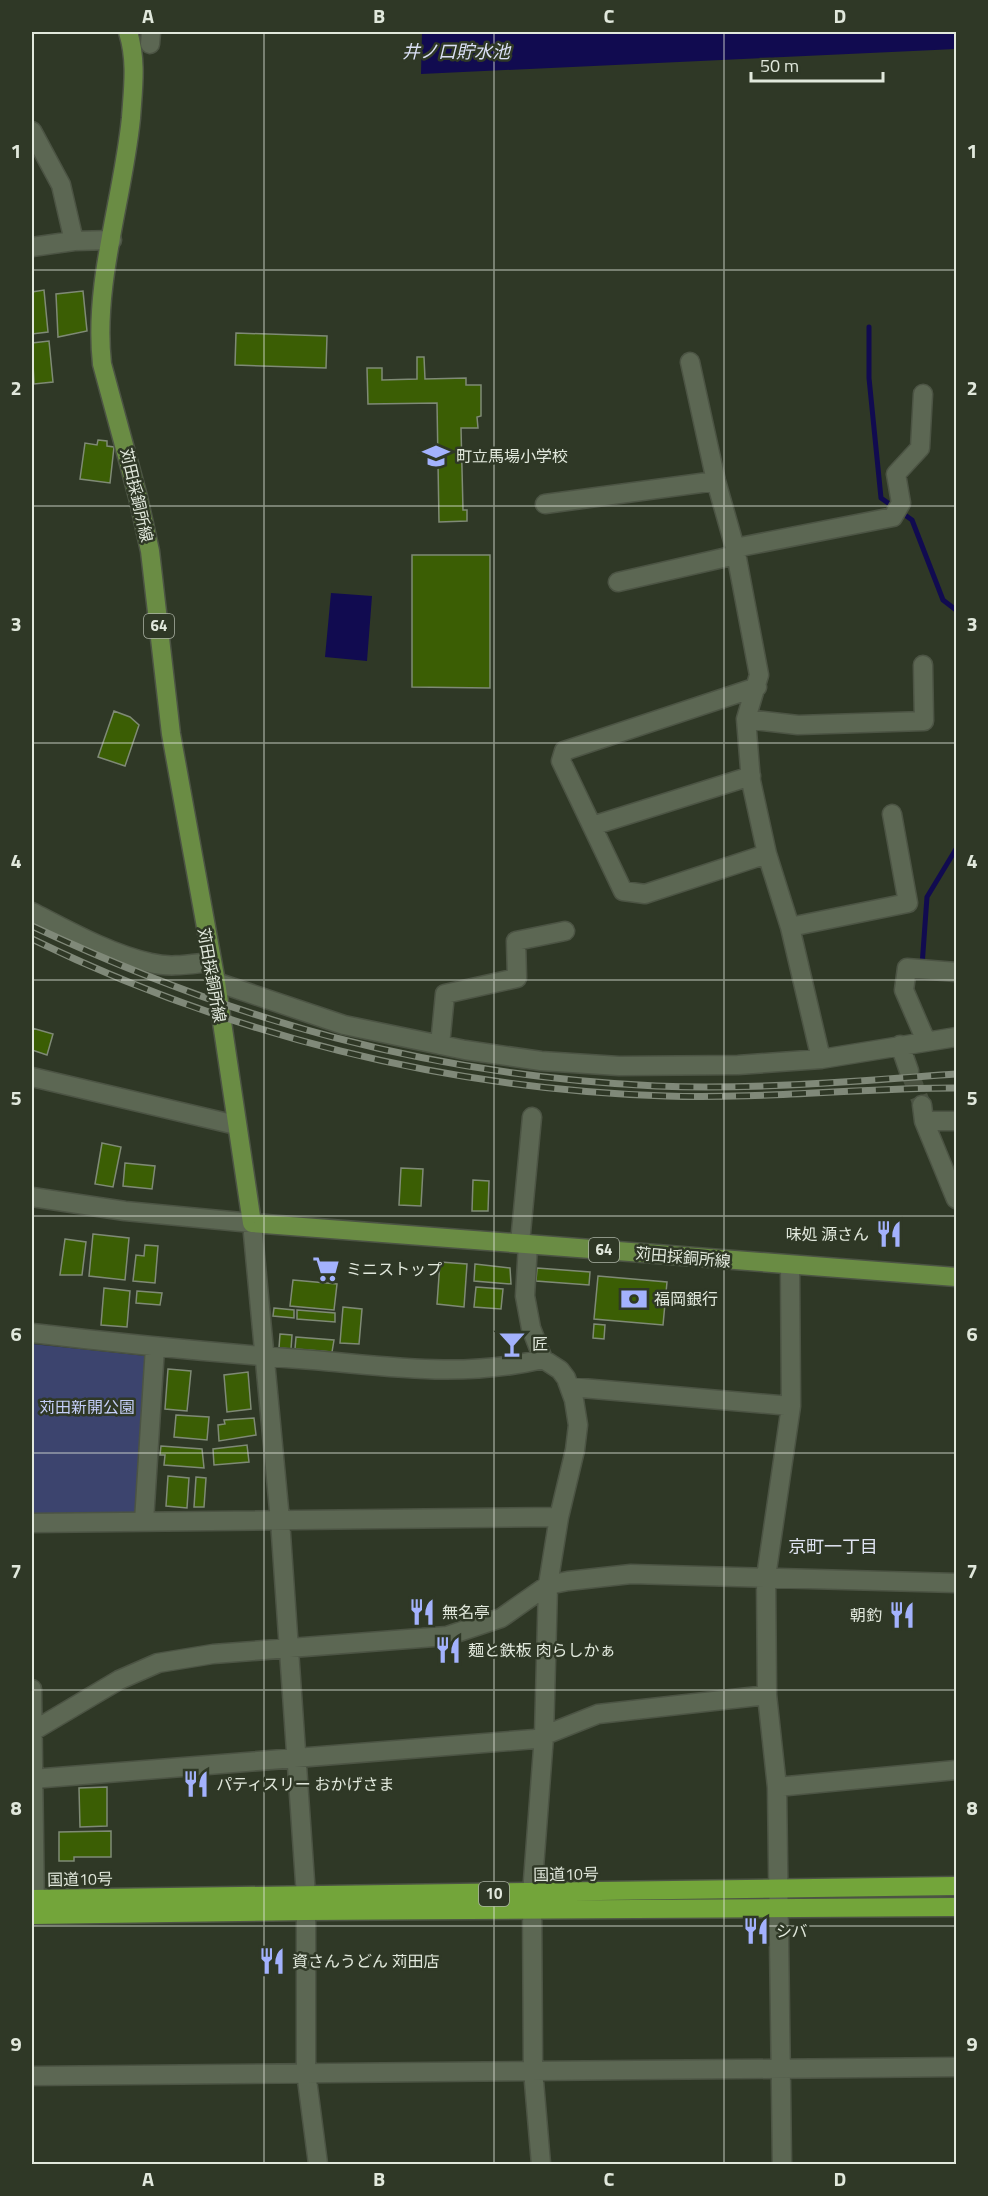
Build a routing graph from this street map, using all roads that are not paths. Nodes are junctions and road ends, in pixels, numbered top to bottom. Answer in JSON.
{"nodes":[{"id":1,"x":128,"y":32,"type":"edge"},
{"id":2,"x":32,"y":131,"type":"edge"},
{"id":3,"x":112,"y":240,"type":"junction"},
{"id":4,"x":74,"y":241,"type":"junction"},
{"id":5,"x":32,"y":247,"type":"edge"},
{"id":6,"x":690,"y":362,"type":"dead end"},
{"id":7,"x":923,"y":394,"type":"dead end"},
{"id":8,"x":716,"y":481,"type":"junction"},
{"id":9,"x":544,"y":504,"type":"dead end"},
{"id":10,"x":736,"y":551,"type":"junction"},
{"id":11,"x":618,"y":582,"type":"dead end"},
{"id":12,"x":923,"y":665,"type":"dead end"},
{"id":13,"x":757,"y":687,"type":"junction"},
{"id":14,"x":746,"y":719,"type":"junction"},
{"id":15,"x":751,"y":776,"type":"junction"},
{"id":16,"x":892,"y":814,"type":"dead end"},
{"id":17,"x":592,"y":826,"type":"junction"},
{"id":18,"x":767,"y":854,"type":"junction"},
{"id":19,"x":32,"y":912,"type":"edge"},
{"id":20,"x":790,"y":927,"type":"junction"},
{"id":21,"x":565,"y":931,"type":"dead end"},
{"id":22,"x":211,"y":962,"type":"junction"},
{"id":23,"x":957,"y":972,"type":"edge"},
{"id":24,"x":216,"y":982,"type":"junction"},
{"id":25,"x":957,"y":1038,"type":"edge"},
{"id":26,"x":926,"y":1041,"type":"junction"},
{"id":27,"x":440,"y":1045,"type":"junction"},
{"id":28,"x":900,"y":1045,"type":"junction"},
{"id":29,"x":821,"y":1059,"type":"junction"},
{"id":30,"x":909,"y":1071,"type":"tunnel mouth"},
{"id":31,"x":32,"y":1077,"type":"edge"},
{"id":32,"x":532,"y":1117,"type":"dead end"},
{"id":33,"x":957,"y":1120,"type":"edge"},
{"id":34,"x":236,"y":1125,"type":"junction"},
{"id":35,"x":32,"y":1197,"type":"edge"},
{"id":36,"x":957,"y":1199,"type":"edge"},
{"id":37,"x":252,"y":1223,"type":"junction"},
{"id":38,"x":524,"y":1244,"type":"junction"},
{"id":39,"x":790,"y":1266,"type":"junction"},
{"id":40,"x":957,"y":1277,"type":"edge"},
{"id":41,"x":32,"y":1333,"type":"edge"},
{"id":42,"x":155,"y":1347,"type":"junction"},
{"id":43,"x":265,"y":1356,"type":"junction"},
{"id":44,"x":543,"y":1359,"type":"junction"},
{"id":45,"x":570,"y":1388,"type":"junction"},
{"id":46,"x":791,"y":1406,"type":"junction"},
{"id":47,"x":559,"y":1517,"type":"junction"},
{"id":48,"x":280,"y":1520,"type":"junction"},
{"id":49,"x":144,"y":1521,"type":"junction"},
{"id":50,"x":32,"y":1523,"type":"edge"},
{"id":51,"x":766,"y":1577,"type":"junction"},
{"id":52,"x":957,"y":1583,"type":"edge"},
{"id":53,"x":548,"y":1585,"type":"junction"},
{"id":54,"x":287,"y":1648,"type":"junction"},
{"id":55,"x":32,"y":1689,"type":"edge"},
{"id":56,"x":767,"y":1695,"type":"junction"},
{"id":57,"x":33,"y":1731,"type":"junction"},
{"id":58,"x":544,"y":1736,"type":"junction"},
{"id":59,"x":296,"y":1756,"type":"junction"},
{"id":60,"x":957,"y":1770,"type":"edge"},
{"id":61,"x":33,"y":1779,"type":"edge"},
{"id":62,"x":777,"y":1787,"type":"junction"},
{"id":63,"x":957,"y":1886,"type":"edge"},
{"id":64,"x":780,"y":1899,"type":"junction"},
{"id":65,"x":533,"y":1901,"type":"junction"},
{"id":66,"x":306,"y":1903,"type":"junction"},
{"id":67,"x":33,"y":1907,"type":"edge"},
{"id":68,"x":957,"y":1907,"type":"edge"},
{"id":69,"x":957,"y":2067,"type":"edge"},
{"id":70,"x":782,"y":2068,"type":"junction"},
{"id":71,"x":533,"y":2070,"type":"junction"},
{"id":72,"x":306,"y":2072,"type":"junction"},
{"id":73,"x":32,"y":2076,"type":"edge"},
{"id":74,"x":318,"y":2164,"type":"edge"},
{"id":75,"x":541,"y":2164,"type":"edge"},
{"id":76,"x":782,"y":2164,"type":"edge"}],
"edges":[{"from":1,"to":3,"type":"main road","name":"苅田採銅所線","number":"64"},
{"from":2,"to":4,"type":"street"},
{"from":3,"to":4,"type":"street"},
{"from":3,"to":22,"type":"main road","name":"苅田採銅所線","number":"64"},
{"from":4,"to":5,"type":"street"},
{"from":6,"to":8,"type":"street"},
{"from":7,"to":10,"type":"street"},
{"from":8,"to":9,"type":"street"},
{"from":8,"to":10,"type":"street"},
{"from":10,"to":11,"type":"street"},
{"from":10,"to":13,"type":"street"},
{"from":12,"to":14,"type":"street"},
{"from":13,"to":14,"type":"street"},
{"from":13,"to":17,"type":"street"},
{"from":14,"to":15,"type":"street"},
{"from":15,"to":17,"type":"street"},
{"from":15,"to":18,"type":"street"},
{"from":16,"to":20,"type":"street"},
{"from":17,"to":18,"type":"street"},
{"from":18,"to":20,"type":"street"},
{"from":19,"to":22,"type":"street"},
{"from":20,"to":29,"type":"street"},
{"from":21,"to":27,"type":"street"},
{"from":22,"to":24,"type":"main road","name":"苅田採銅所線","number":"64"},
{"from":23,"to":26,"type":"street"},
{"from":24,"to":27,"type":"street"},
{"from":24,"to":34,"type":"main road","name":"苅田採銅所線","number":"64"},
{"from":25,"to":26,"type":"street"},
{"from":26,"to":28,"type":"street"},
{"from":27,"to":29,"type":"street"},
{"from":28,"to":29,"type":"street"},
{"from":28,"to":30,"type":"street"},
{"from":31,"to":34,"type":"street"},
{"from":32,"to":38,"type":"street"},
{"from":33,"to":36,"type":"street"},
{"from":34,"to":37,"type":"main road","name":"苅田採銅所線","number":"64"},
{"from":35,"to":37,"type":"street"},
{"from":37,"to":38,"type":"main road","name":"苅田採銅所線","number":"64"},
{"from":37,"to":43,"type":"street"},
{"from":38,"to":39,"type":"main road","name":"苅田採銅所線","number":"64"},
{"from":38,"to":44,"type":"street"},
{"from":39,"to":40,"type":"main road","name":"苅田採銅所線","number":"64"},
{"from":39,"to":46,"type":"street"},
{"from":41,"to":42,"type":"street"},
{"from":42,"to":43,"type":"street"},
{"from":42,"to":49,"type":"street"},
{"from":43,"to":44,"type":"street"},
{"from":43,"to":48,"type":"street"},
{"from":44,"to":45,"type":"street"},
{"from":45,"to":46,"type":"street"},
{"from":45,"to":47,"type":"street"},
{"from":46,"to":51,"type":"street"},
{"from":47,"to":48,"type":"street"},
{"from":47,"to":53,"type":"street"},
{"from":48,"to":49,"type":"street"},
{"from":48,"to":54,"type":"street"},
{"from":49,"to":50,"type":"street"},
{"from":51,"to":52,"type":"street"},
{"from":51,"to":53,"type":"street"},
{"from":51,"to":56,"type":"street"},
{"from":53,"to":54,"type":"street"},
{"from":53,"to":58,"type":"street"},
{"from":54,"to":57,"type":"street"},
{"from":54,"to":59,"type":"street"},
{"from":55,"to":57,"type":"street"},
{"from":56,"to":58,"type":"street"},
{"from":56,"to":62,"type":"street"},
{"from":57,"to":61,"type":"street"},
{"from":58,"to":59,"type":"street"},
{"from":58,"to":65,"type":"street"},
{"from":59,"to":61,"type":"street"},
{"from":59,"to":66,"type":"street"},
{"from":60,"to":62,"type":"street"},
{"from":61,"to":67,"type":"street"},
{"from":62,"to":64,"type":"street"},
{"from":63,"to":64,"type":"highway","name":"国道10号","number":"10"},
{"from":64,"to":65,"type":"highway","name":"国道10号","number":"10"},
{"from":64,"to":68,"type":"highway","name":"国道10号","number":"10"},
{"from":64,"to":70,"type":"street"},
{"from":65,"to":66,"type":"highway","name":"国道10号","number":"10"},
{"from":65,"to":71,"type":"street"},
{"from":66,"to":67,"type":"highway","name":"国道10号","number":"10"},
{"from":66,"to":72,"type":"street"},
{"from":69,"to":70,"type":"street"},
{"from":70,"to":71,"type":"street"},
{"from":70,"to":76,"type":"street"},
{"from":71,"to":72,"type":"street"},
{"from":71,"to":75,"type":"street"},
{"from":72,"to":73,"type":"street"},
{"from":72,"to":74,"type":"street"}]}
